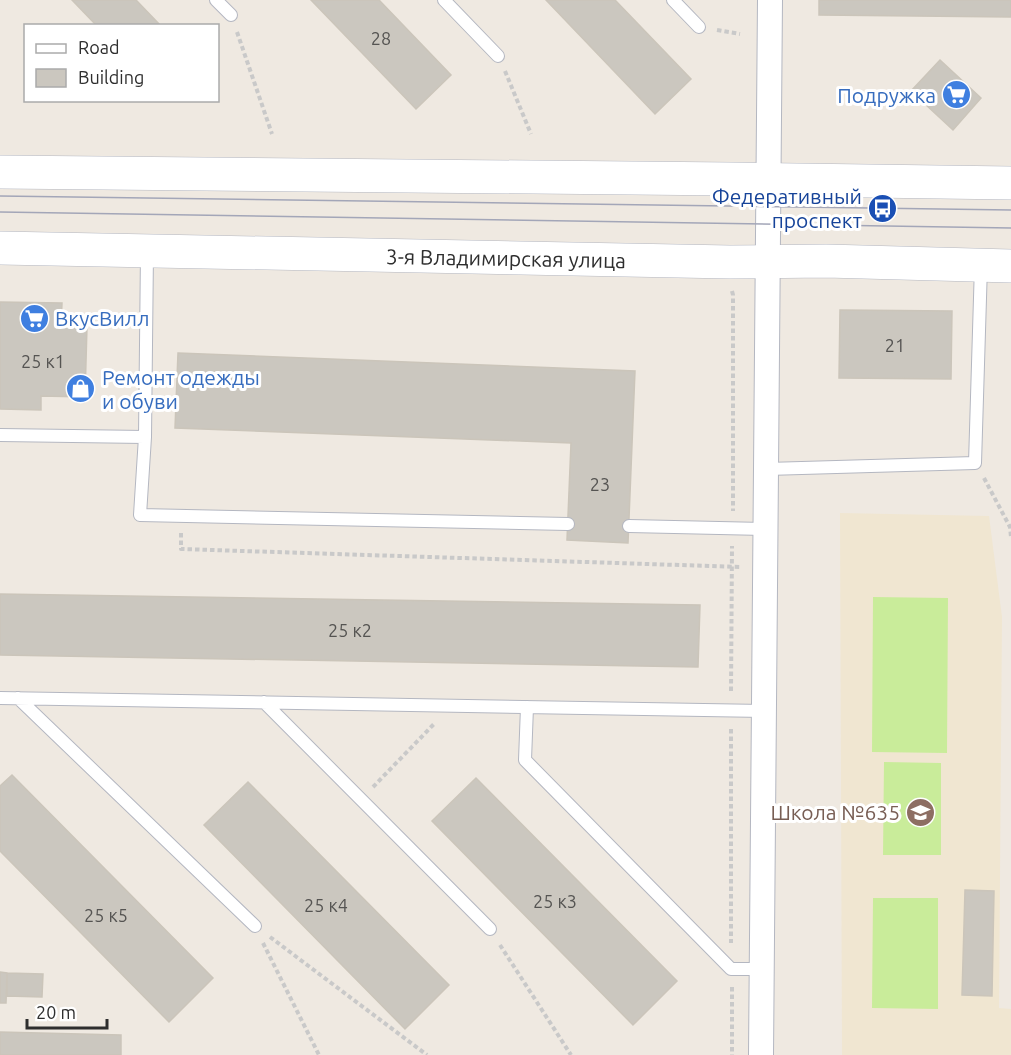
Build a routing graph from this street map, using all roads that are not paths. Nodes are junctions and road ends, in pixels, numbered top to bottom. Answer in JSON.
{"nodes":[{"id":1,"x":216,"y":0,"type":"edge"},
{"id":2,"x":444,"y":0,"type":"edge"},
{"id":3,"x":673,"y":0,"type":"edge"},
{"id":4,"x":770,"y":0,"type":"edge"},
{"id":5,"x":231,"y":15,"type":"road end"},
{"id":6,"x":699,"y":27,"type":"dead end"},
{"id":7,"x":498,"y":56,"type":"road end"},
{"id":8,"x":0,"y":172,"type":"edge"},
{"id":9,"x":768,"y":180,"type":"junction"},
{"id":10,"x":1011,"y":183,"type":"edge"},
{"id":11,"x":0,"y":248,"type":"edge"},
{"id":12,"x":147,"y":251,"type":"junction"},
{"id":13,"x":768,"y":262,"type":"junction"},
{"id":14,"x":996,"y":266,"type":"edge"},
{"id":15,"x":0,"y":435,"type":"edge"},
{"id":16,"x":145,"y":437,"type":"junction"},
{"id":17,"x":767,"y":469,"type":"junction"},
{"id":18,"x":568,"y":524,"type":"dead end"},
{"id":19,"x":629,"y":526,"type":"dead end"},
{"id":20,"x":766,"y":529,"type":"junction"},
{"id":21,"x":0,"y":698,"type":"edge"},
{"id":22,"x":18,"y":698,"type":"junction"},
{"id":23,"x":264,"y":702,"type":"junction"},
{"id":24,"x":528,"y":707,"type":"junction"},
{"id":25,"x":765,"y":711,"type":"junction"},
{"id":26,"x":255,"y":926,"type":"road end"},
{"id":27,"x":490,"y":929,"type":"road end"},
{"id":28,"x":762,"y":969,"type":"junction"},
{"id":29,"x":761,"y":1055,"type":"edge"}],
"edges":[{"from":1,"to":5,"type":"lane"},
{"from":2,"to":7,"type":"lane"},
{"from":3,"to":6,"type":"lane"},
{"from":4,"to":9,"type":"street"},
{"from":8,"to":9,"type":"street"},
{"from":9,"to":10,"type":"street"},
{"from":9,"to":13,"type":"street"},
{"from":11,"to":12,"type":"street","name":"3-я Владимирская улица"},
{"from":12,"to":13,"type":"street","name":"3-я Владимирская улица"},
{"from":12,"to":16,"type":"lane"},
{"from":13,"to":14,"type":"street","name":"3-я Владимирская улица"},
{"from":13,"to":17,"type":"street"},
{"from":14,"to":17,"type":"lane"},
{"from":15,"to":16,"type":"lane"},
{"from":16,"to":18,"type":"lane"},
{"from":17,"to":20,"type":"street"},
{"from":19,"to":20,"type":"lane"},
{"from":20,"to":25,"type":"street"},
{"from":21,"to":22,"type":"lane"},
{"from":22,"to":23,"type":"lane"},
{"from":22,"to":26,"type":"lane"},
{"from":23,"to":24,"type":"lane"},
{"from":23,"to":27,"type":"lane"},
{"from":24,"to":25,"type":"lane"},
{"from":24,"to":28,"type":"lane"},
{"from":25,"to":28,"type":"street"},
{"from":28,"to":29,"type":"street"}]}
